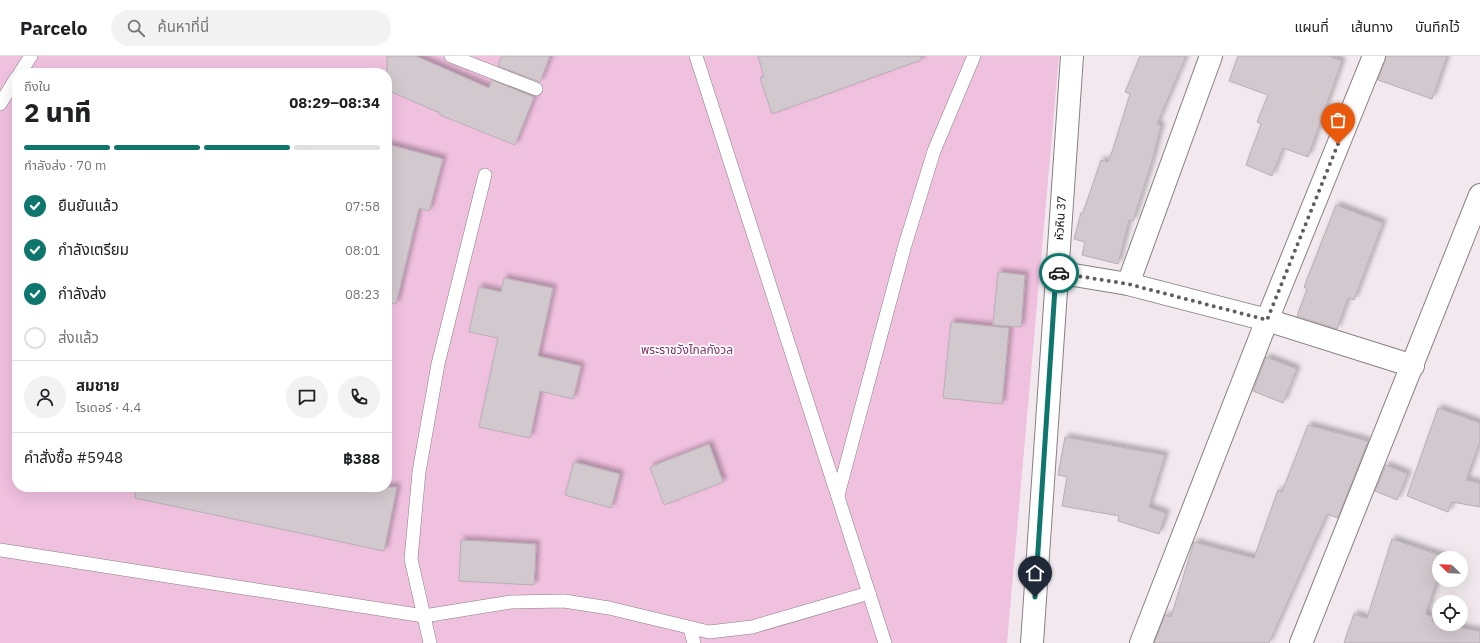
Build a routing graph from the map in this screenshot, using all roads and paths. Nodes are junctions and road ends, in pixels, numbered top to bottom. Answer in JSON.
{"nodes":[{"id":1,"x":31,"y":56,"type":"edge"},
{"id":2,"x":451,"y":56,"type":"edge"},
{"id":3,"x":696,"y":56,"type":"edge"},
{"id":4,"x":974,"y":56,"type":"edge"},
{"id":5,"x":1072,"y":56,"type":"edge"},
{"id":6,"x":1211,"y":56,"type":"edge"},
{"id":7,"x":1374,"y":56,"type":"edge"},
{"id":8,"x":23,"y":68,"type":"edge"},
{"id":9,"x":12,"y":85,"type":"edge"},
{"id":10,"x":536,"y":89,"type":"dead end"},
{"id":11,"x":0,"y":104,"type":"edge"},
{"id":12,"x":485,"y":175,"type":"dead end"},
{"id":13,"x":1480,"y":195,"type":"edge"},
{"id":14,"x":1056,"y":272,"type":"junction"},
{"id":15,"x":1128,"y":284,"type":"junction"},
{"id":16,"x":1267,"y":320,"type":"junction"},
{"id":17,"x":1413,"y":366,"type":"junction"},
{"id":18,"x":838,"y":495,"type":"junction"},
{"id":19,"x":0,"y":550,"type":"edge"},
{"id":20,"x":869,"y":593,"type":"junction"},
{"id":21,"x":424,"y":616,"type":"junction"},
{"id":22,"x":690,"y":628,"type":"junction"},
{"id":23,"x":430,"y":643,"type":"edge"},
{"id":24,"x":694,"y":643,"type":"edge"},
{"id":25,"x":884,"y":643,"type":"edge"},
{"id":26,"x":1032,"y":643,"type":"edge"},
{"id":27,"x":1140,"y":643,"type":"edge"},
{"id":28,"x":1301,"y":643,"type":"edge"}],
"edges":[{"from":1,"to":8,"type":"lane"},
{"from":2,"to":10,"type":"lane"},
{"from":3,"to":18,"type":"lane"},
{"from":4,"to":18,"type":"lane"},
{"from":5,"to":14,"type":"street","name":"หัวหิน 37"},
{"from":6,"to":15,"type":"street"},
{"from":7,"to":16,"type":"street"},
{"from":9,"to":11,"type":"lane"},
{"from":12,"to":21,"type":"lane"},
{"from":13,"to":17,"type":"street"},
{"from":14,"to":15,"type":"street"},
{"from":14,"to":26,"type":"street","name":"หัวหิน 37"},
{"from":15,"to":16,"type":"street"},
{"from":16,"to":17,"type":"street"},
{"from":16,"to":27,"type":"street"},
{"from":17,"to":28,"type":"street"},
{"from":18,"to":20,"type":"lane"},
{"from":19,"to":21,"type":"lane"},
{"from":20,"to":22,"type":"lane"},
{"from":20,"to":25,"type":"lane"},
{"from":21,"to":22,"type":"lane"},
{"from":21,"to":23,"type":"lane"},
{"from":22,"to":24,"type":"lane"}]}
